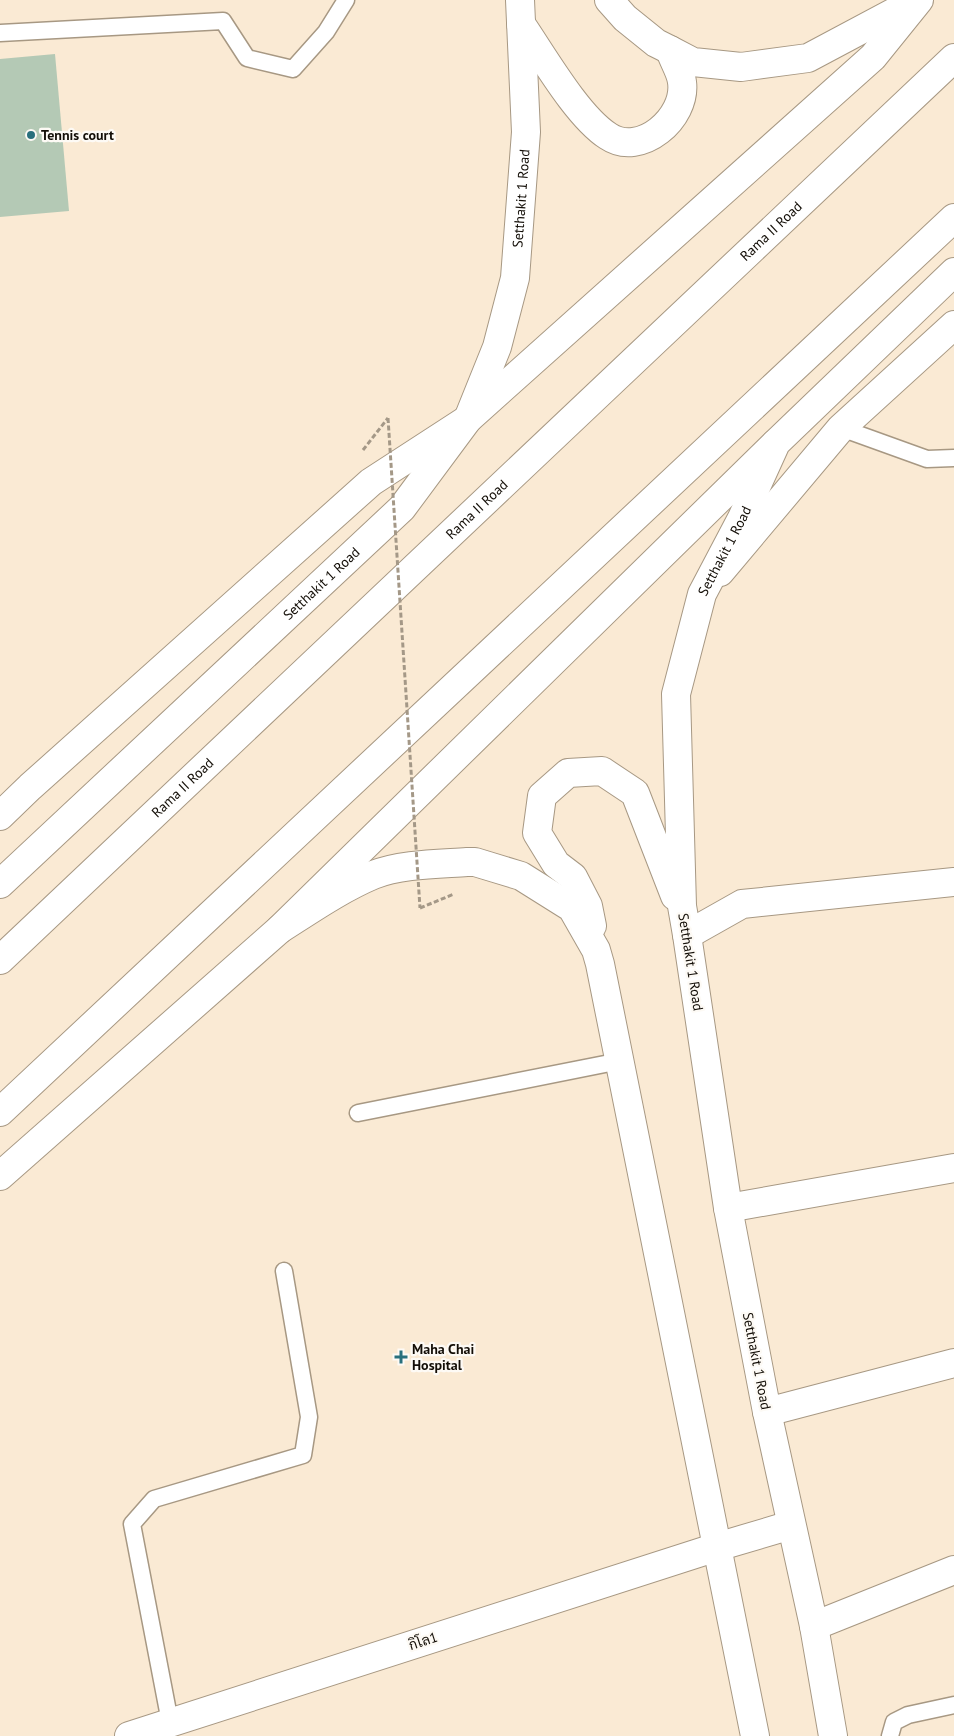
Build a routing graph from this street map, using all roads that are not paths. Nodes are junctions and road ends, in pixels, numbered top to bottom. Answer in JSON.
{"nodes":[{"id":1,"x":346,"y":0,"type":"edge"},
{"id":2,"x":609,"y":0,"type":"edge"},
{"id":3,"x":918,"y":0,"type":"edge"},
{"id":4,"x":520,"y":12,"type":"edge"},
{"id":5,"x":0,"y":34,"type":"edge"},
{"id":6,"x":670,"y":50,"type":"junction"},
{"id":7,"x":954,"y":58,"type":"edge"},
{"id":8,"x":954,"y":218,"type":"edge"},
{"id":9,"x":954,"y":272,"type":"edge"},
{"id":10,"x":954,"y":325,"type":"edge"},
{"id":11,"x":468,"y":418,"type":"junction"},
{"id":12,"x":841,"y":428,"type":"junction"},
{"id":13,"x":776,"y":443,"type":"junction"},
{"id":14,"x":954,"y":458,"type":"edge"},
{"id":15,"x":702,"y":594,"type":"junction"},
{"id":16,"x":0,"y":816,"type":"edge"},
{"id":17,"x":954,"y":882,"type":"edge"},
{"id":18,"x":0,"y":884,"type":"edge"},
{"id":19,"x":686,"y":928,"type":"junction"},
{"id":20,"x":280,"y":929,"type":"junction"},
{"id":21,"x":0,"y":960,"type":"edge"},
{"id":22,"x":600,"y":964,"type":"junction"},
{"id":23,"x":620,"y":1061,"type":"junction"},
{"id":24,"x":0,"y":1112,"type":"edge"},
{"id":25,"x":358,"y":1113,"type":"dead end"},
{"id":26,"x":954,"y":1168,"type":"edge"},
{"id":27,"x":0,"y":1176,"type":"edge"},
{"id":28,"x":728,"y":1208,"type":"junction"},
{"id":29,"x":284,"y":1271,"type":"dead end"},
{"id":30,"x":954,"y":1363,"type":"edge"},
{"id":31,"x":767,"y":1412,"type":"junction"},
{"id":32,"x":792,"y":1525,"type":"junction"},
{"id":33,"x":718,"y":1547,"type":"junction"},
{"id":34,"x":954,"y":1570,"type":"edge"},
{"id":35,"x":814,"y":1626,"type":"junction"},
{"id":36,"x":954,"y":1705,"type":"edge"},
{"id":37,"x":170,"y":1722,"type":"junction"},
{"id":38,"x":136,"y":1735,"type":"edge"},
{"id":39,"x":755,"y":1736,"type":"edge"},
{"id":40,"x":833,"y":1736,"type":"edge"},
{"id":41,"x":890,"y":1736,"type":"edge"}],
"edges":[{"from":1,"to":5,"type":"lane"},
{"from":2,"to":6,"type":"main road"},
{"from":3,"to":6,"type":"main road"},
{"from":3,"to":11,"type":"main road"},
{"from":4,"to":6,"type":"main road"},
{"from":4,"to":11,"type":"main road","name":"Setthakit 1 Road"},
{"from":7,"to":21,"type":"main road","name":"Rama II Road"},
{"from":8,"to":24,"type":"main road"},
{"from":9,"to":13,"type":"main road","name":"Setthakit 1 Road"},
{"from":10,"to":12,"type":"main road"},
{"from":11,"to":16,"type":"main road"},
{"from":11,"to":18,"type":"main road","name":"Setthakit 1 Road"},
{"from":12,"to":14,"type":"lane"},
{"from":12,"to":15,"type":"main road"},
{"from":13,"to":15,"type":"main road","name":"Setthakit 1 Road"},
{"from":13,"to":20,"type":"main road"},
{"from":15,"to":19,"type":"main road","name":"Setthakit 1 Road"},
{"from":17,"to":19,"type":"main road"},
{"from":19,"to":22,"type":"main road"},
{"from":19,"to":28,"type":"main road","name":"Setthakit 1 Road"},
{"from":20,"to":22,"type":"main road"},
{"from":20,"to":27,"type":"main road"},
{"from":22,"to":23,"type":"main road"},
{"from":23,"to":25,"type":"lane"},
{"from":23,"to":33,"type":"main road"},
{"from":26,"to":28,"type":"main road"},
{"from":28,"to":31,"type":"main road","name":"Setthakit 1 Road"},
{"from":29,"to":37,"type":"lane"},
{"from":30,"to":31,"type":"main road"},
{"from":31,"to":32,"type":"main road","name":"Setthakit 1 Road"},
{"from":32,"to":33,"type":"main road","name":"กิโล1"},
{"from":32,"to":35,"type":"main road","name":"Setthakit 1 Road"},
{"from":33,"to":37,"type":"main road","name":"กิโล1"},
{"from":33,"to":39,"type":"main road"},
{"from":34,"to":35,"type":"main road"},
{"from":35,"to":40,"type":"main road","name":"Setthakit 1 Road"},
{"from":36,"to":41,"type":"lane"},
{"from":37,"to":38,"type":"main road","name":"กิโล1"}]}
